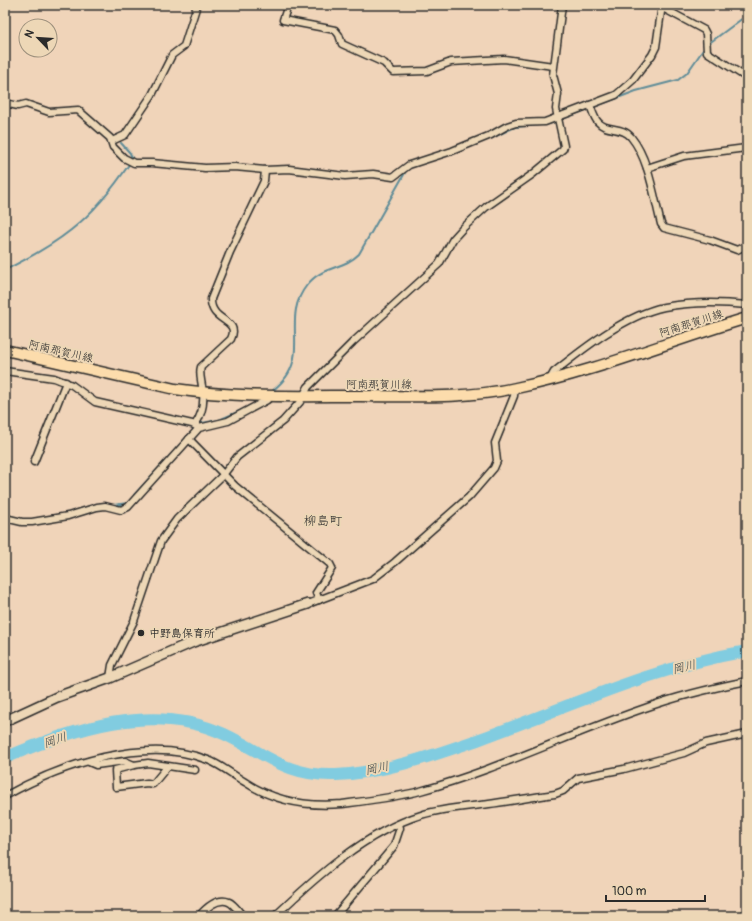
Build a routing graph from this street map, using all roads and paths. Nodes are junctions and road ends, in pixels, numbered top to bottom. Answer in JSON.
{"nodes":[{"id":1,"x":197,"y":5,"type":"edge"},
{"id":2,"x":288,"y":5,"type":"edge"},
{"id":3,"x":562,"y":5,"type":"edge"},
{"id":4,"x":662,"y":6,"type":"edge"},
{"id":5,"x":553,"y":66,"type":"junction"},
{"id":6,"x":747,"y":78,"type":"edge"},
{"id":7,"x":5,"y":103,"type":"edge"},
{"id":8,"x":591,"y":108,"type":"junction"},
{"id":9,"x":559,"y":119,"type":"junction"},
{"id":10,"x":112,"y":141,"type":"junction"},
{"id":11,"x":747,"y":144,"type":"edge"},
{"id":12,"x":647,"y":168,"type":"junction"},
{"id":13,"x":265,"y":170,"type":"junction"},
{"id":14,"x":747,"y":245,"type":"edge"},
{"id":15,"x":747,"y":304,"type":"edge"},
{"id":16,"x":747,"y":318,"type":"edge"},
{"id":17,"x":5,"y":350,"type":"edge"},
{"id":18,"x":5,"y":371,"type":"edge"},
{"id":19,"x":549,"y":380,"type":"junction"},
{"id":20,"x":66,"y":382,"type":"junction"},
{"id":21,"x":515,"y":388,"type":"junction"},
{"id":22,"x":204,"y":394,"type":"junction"},
{"id":23,"x":271,"y":396,"type":"junction"},
{"id":24,"x":303,"y":396,"type":"junction"},
{"id":25,"x":197,"y":427,"type":"junction"},
{"id":26,"x":189,"y":439,"type":"junction"},
{"id":27,"x":34,"y":462,"type":"dead end"},
{"id":28,"x":223,"y":475,"type":"junction"},
{"id":29,"x":5,"y":518,"type":"edge"},
{"id":30,"x":319,"y":600,"type":"junction"},
{"id":31,"x":308,"y":604,"type":"joint"},
{"id":32,"x":110,"y":678,"type":"junction"},
{"id":33,"x":747,"y":681,"type":"edge"},
{"id":34,"x":5,"y":721,"type":"edge"},
{"id":35,"x":747,"y":734,"type":"edge"},
{"id":36,"x":89,"y":762,"type":"junction"},
{"id":37,"x":134,"y":765,"type":"junction"},
{"id":38,"x":167,"y":767,"type":"junction"},
{"id":39,"x":195,"y":770,"type":"dead end"},
{"id":40,"x":5,"y":796,"type":"edge"},
{"id":41,"x":399,"y":824,"type":"junction"},
{"id":42,"x":199,"y":916,"type":"edge"},
{"id":43,"x":243,"y":916,"type":"edge"},
{"id":44,"x":275,"y":916,"type":"edge"},
{"id":45,"x":335,"y":916,"type":"edge"}],
"edges":[{"from":1,"to":10,"type":"street"},
{"from":2,"to":5,"type":"street"},
{"from":3,"to":5,"type":"street"},
{"from":4,"to":6,"type":"street"},
{"from":4,"to":8,"type":"street"},
{"from":5,"to":9,"type":"street"},
{"from":7,"to":10,"type":"street"},
{"from":8,"to":9,"type":"street"},
{"from":8,"to":12,"type":"street"},
{"from":9,"to":13,"type":"street"},
{"from":9,"to":24,"type":"street"},
{"from":10,"to":13,"type":"street"},
{"from":11,"to":12,"type":"street"},
{"from":12,"to":14,"type":"street"},
{"from":13,"to":22,"type":"street"},
{"from":15,"to":19,"type":"street"},
{"from":16,"to":19,"type":"main road","name":"阿南那賀川線"},
{"from":17,"to":22,"type":"main road","name":"阿南那賀川線"},
{"from":18,"to":20,"type":"street"},
{"from":19,"to":21,"type":"main road","name":"阿南那賀川線"},
{"from":20,"to":25,"type":"street"},
{"from":20,"to":27,"type":"street"},
{"from":21,"to":24,"type":"main road","name":"阿南那賀川線"},
{"from":21,"to":30,"type":"street"},
{"from":22,"to":23,"type":"main road","name":"阿南那賀川線"},
{"from":22,"to":25,"type":"street"},
{"from":23,"to":24,"type":"main road","name":"阿南那賀川線"},
{"from":23,"to":25,"type":"street"},
{"from":24,"to":28,"type":"street"},
{"from":25,"to":26,"type":"street"},
{"from":26,"to":28,"type":"street"},
{"from":26,"to":29,"type":"street"},
{"from":28,"to":30,"type":"street"},
{"from":28,"to":32,"type":"street"},
{"from":30,"to":31,"type":"street"},
{"from":31,"to":32,"type":"street"},
{"from":32,"to":34,"type":"street"},
{"from":33,"to":36,"type":"street"},
{"from":35,"to":41,"type":"street"},
{"from":36,"to":37,"type":"street"},
{"from":36,"to":40,"type":"street"},
{"from":37,"to":38,"type":"street"},
{"from":37,"to":38,"type":"street"},
{"from":38,"to":39,"type":"street"},
{"from":41,"to":44,"type":"street"},
{"from":41,"to":45,"type":"street"},
{"from":42,"to":43,"type":"street"}]}
